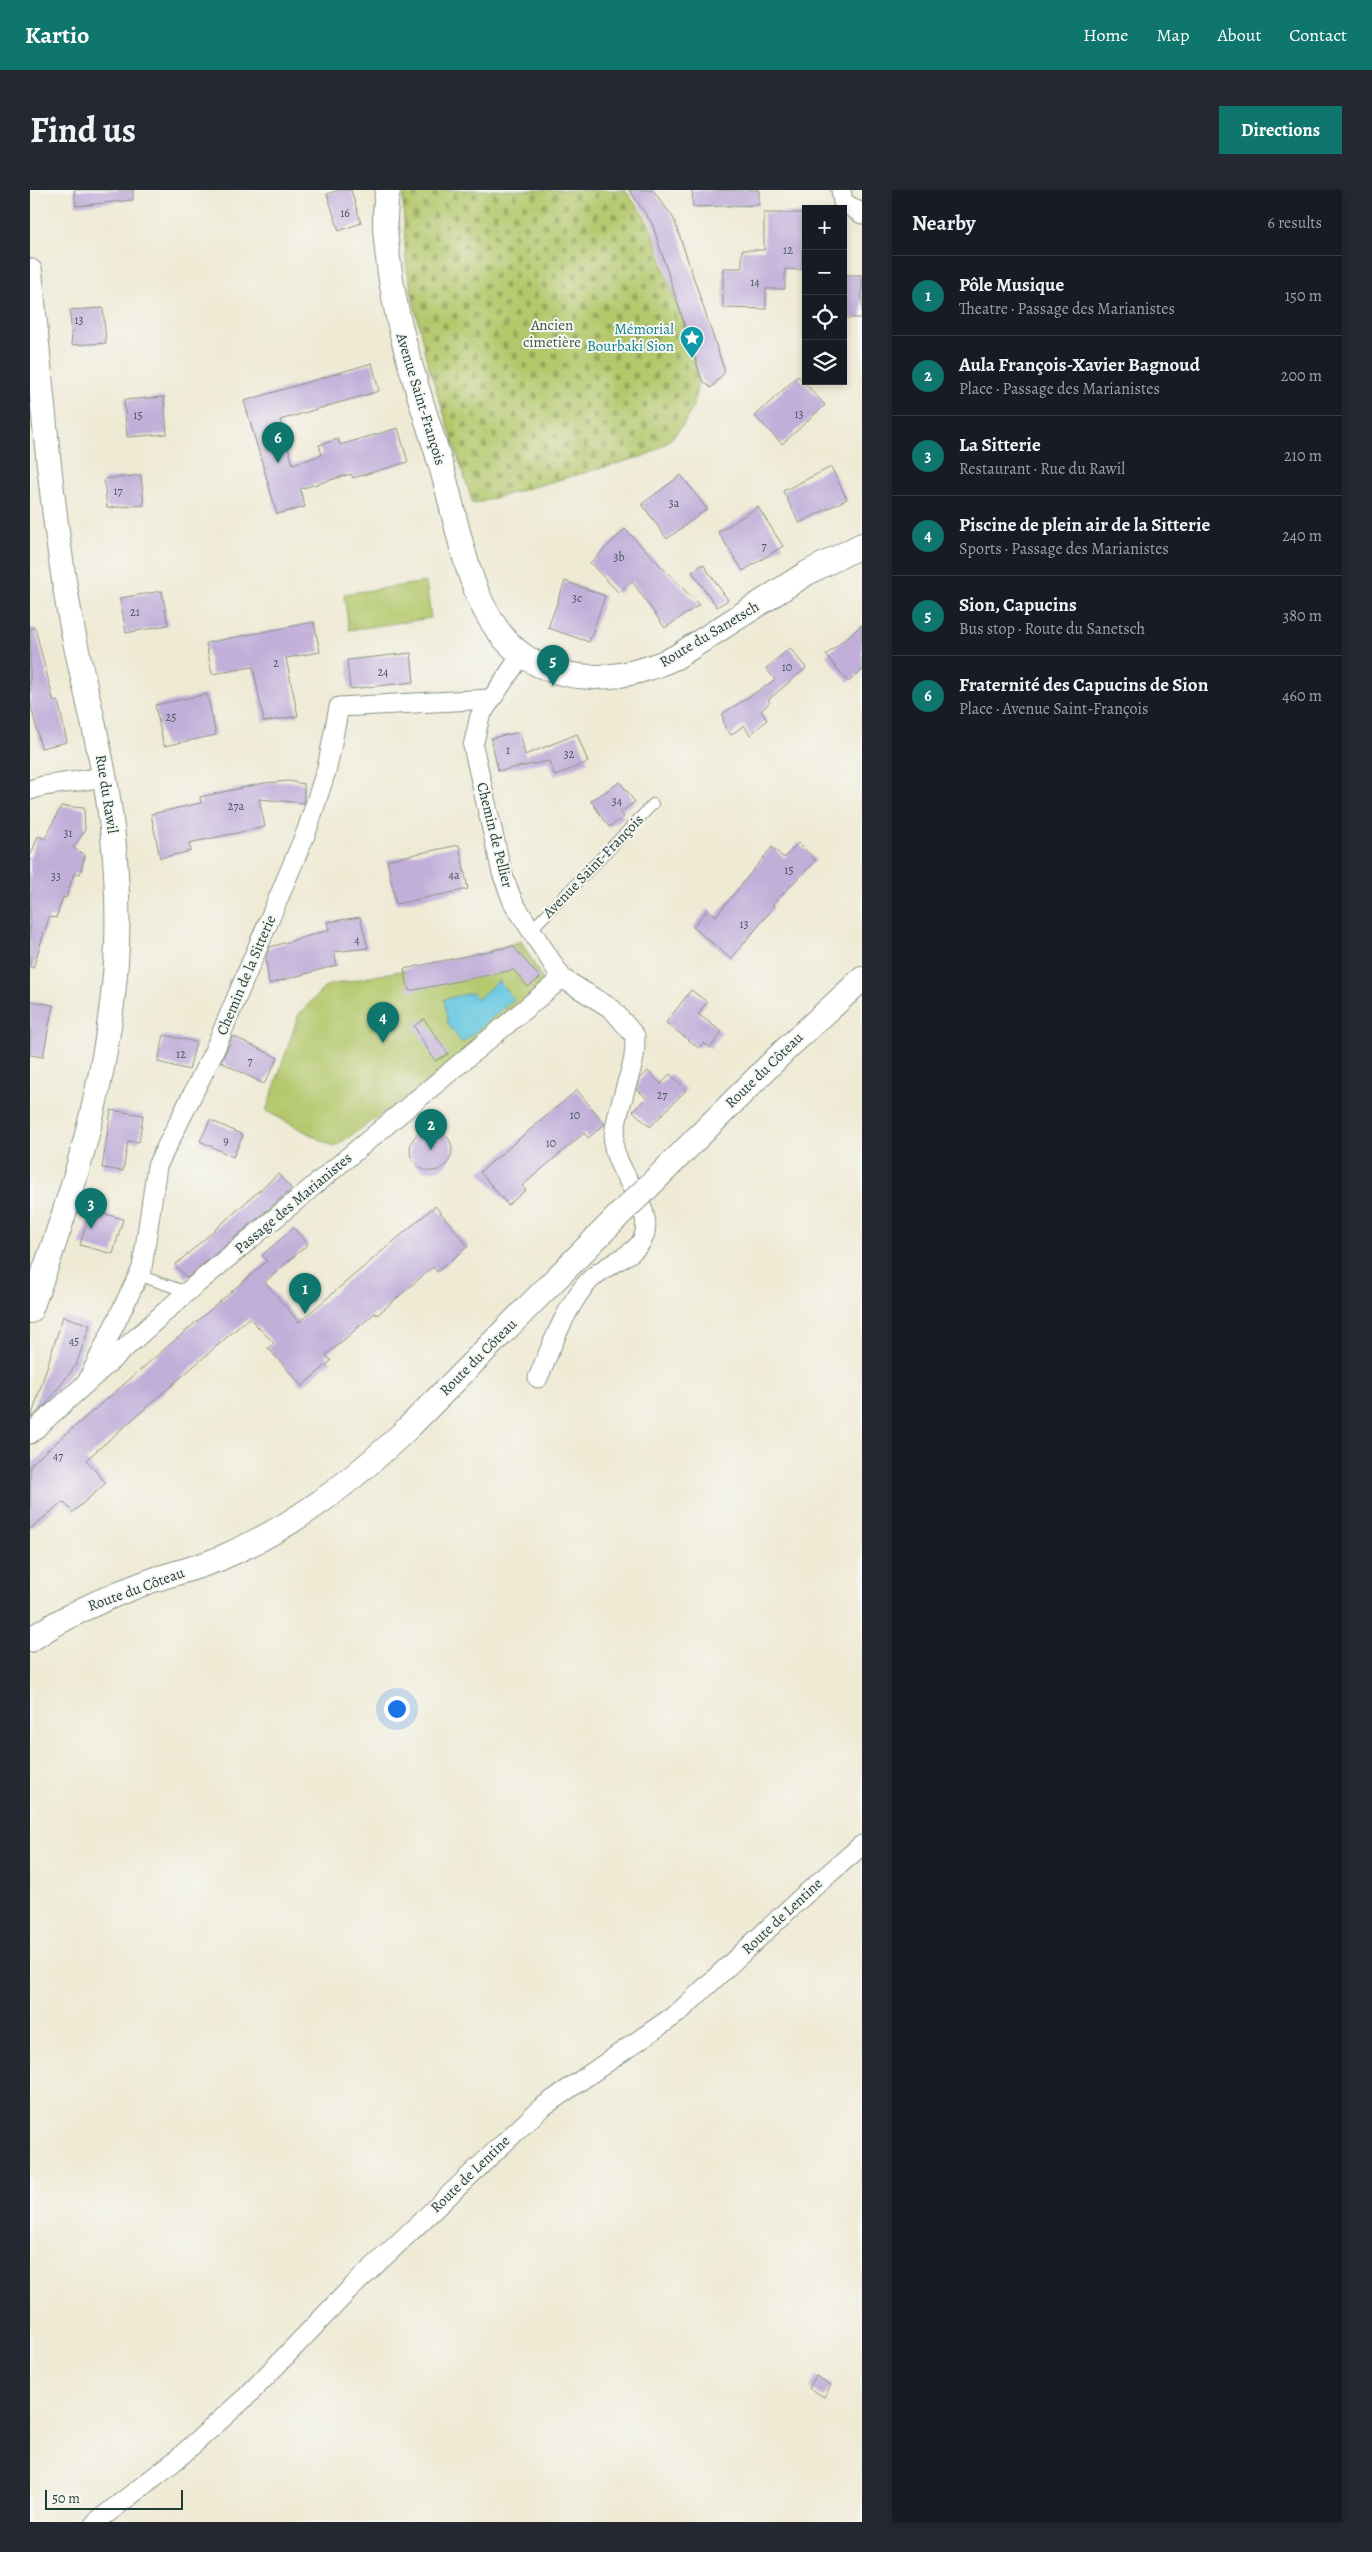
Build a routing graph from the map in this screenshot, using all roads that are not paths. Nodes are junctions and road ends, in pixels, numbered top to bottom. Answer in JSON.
{"nodes":[{"id":1,"x":388,"y":190,"type":"edge"},
{"id":2,"x":841,"y":190,"type":"edge"},
{"id":3,"x":862,"y":214,"type":"edge"},
{"id":4,"x":30,"y":271,"type":"edge"},
{"id":5,"x":862,"y":545,"type":"edge"},
{"id":6,"x":483,"y":604,"type":"joint"},
{"id":7,"x":522,"y":654,"type":"junction"},
{"id":8,"x":491,"y":699,"type":"junction"},
{"id":9,"x":105,"y":777,"type":"junction"},
{"id":10,"x":30,"y":790,"type":"edge"},
{"id":11,"x":653,"y":804,"type":"dead end"},
{"id":12,"x":532,"y":928,"type":"junction"},
{"id":13,"x":562,"y":978,"type":"junction"},
{"id":14,"x":862,"y":979,"type":"edge"},
{"id":15,"x":138,"y":1275,"type":"junction"},
{"id":16,"x":187,"y":1292,"type":"junction"},
{"id":17,"x":30,"y":1311,"type":"edge"},
{"id":18,"x":89,"y":1378,"type":"junction"},
{"id":19,"x":538,"y":1378,"type":"dead end"},
{"id":20,"x":30,"y":1434,"type":"edge"},
{"id":21,"x":30,"y":1640,"type":"edge"},
{"id":22,"x":862,"y":1846,"type":"edge"},
{"id":23,"x":96,"y":2522,"type":"edge"}],
"edges":[{"from":1,"to":6,"type":"street","name":"Avenue Saint-François"},
{"from":2,"to":3,"type":"street"},
{"from":4,"to":9,"type":"street","name":"Rue du Rawil"},
{"from":5,"to":7,"type":"street","name":"Route du Sanetsch"},
{"from":6,"to":7,"type":"street","name":"Route du Sanetsch"},
{"from":7,"to":8,"type":"street","name":"Chemin de Pellier"},
{"from":8,"to":12,"type":"street","name":"Chemin de Pellier"},
{"from":8,"to":15,"type":"street","name":"Chemin de la Sitterie"},
{"from":9,"to":10,"type":"street"},
{"from":9,"to":17,"type":"street","name":"Rue du Rawil"},
{"from":11,"to":12,"type":"lane","name":"Avenue Saint-François"},
{"from":12,"to":13,"type":"street","name":"Chemin de Pellier"},
{"from":13,"to":16,"type":"street","name":"Passage des Marianistes"},
{"from":13,"to":19,"type":"street","name":"Chemin de Pellier"},
{"from":14,"to":21,"type":"street","name":"Route du Côteau","bridge":true},
{"from":15,"to":16,"type":"lane"},
{"from":15,"to":18,"type":"street","name":"Chemin de la Sitterie"},
{"from":16,"to":18,"type":"street","name":"Passage des Marianistes"},
{"from":18,"to":20,"type":"street","name":"Passage des Marianistes"},
{"from":22,"to":23,"type":"street","name":"Route de Lentine"}]}
